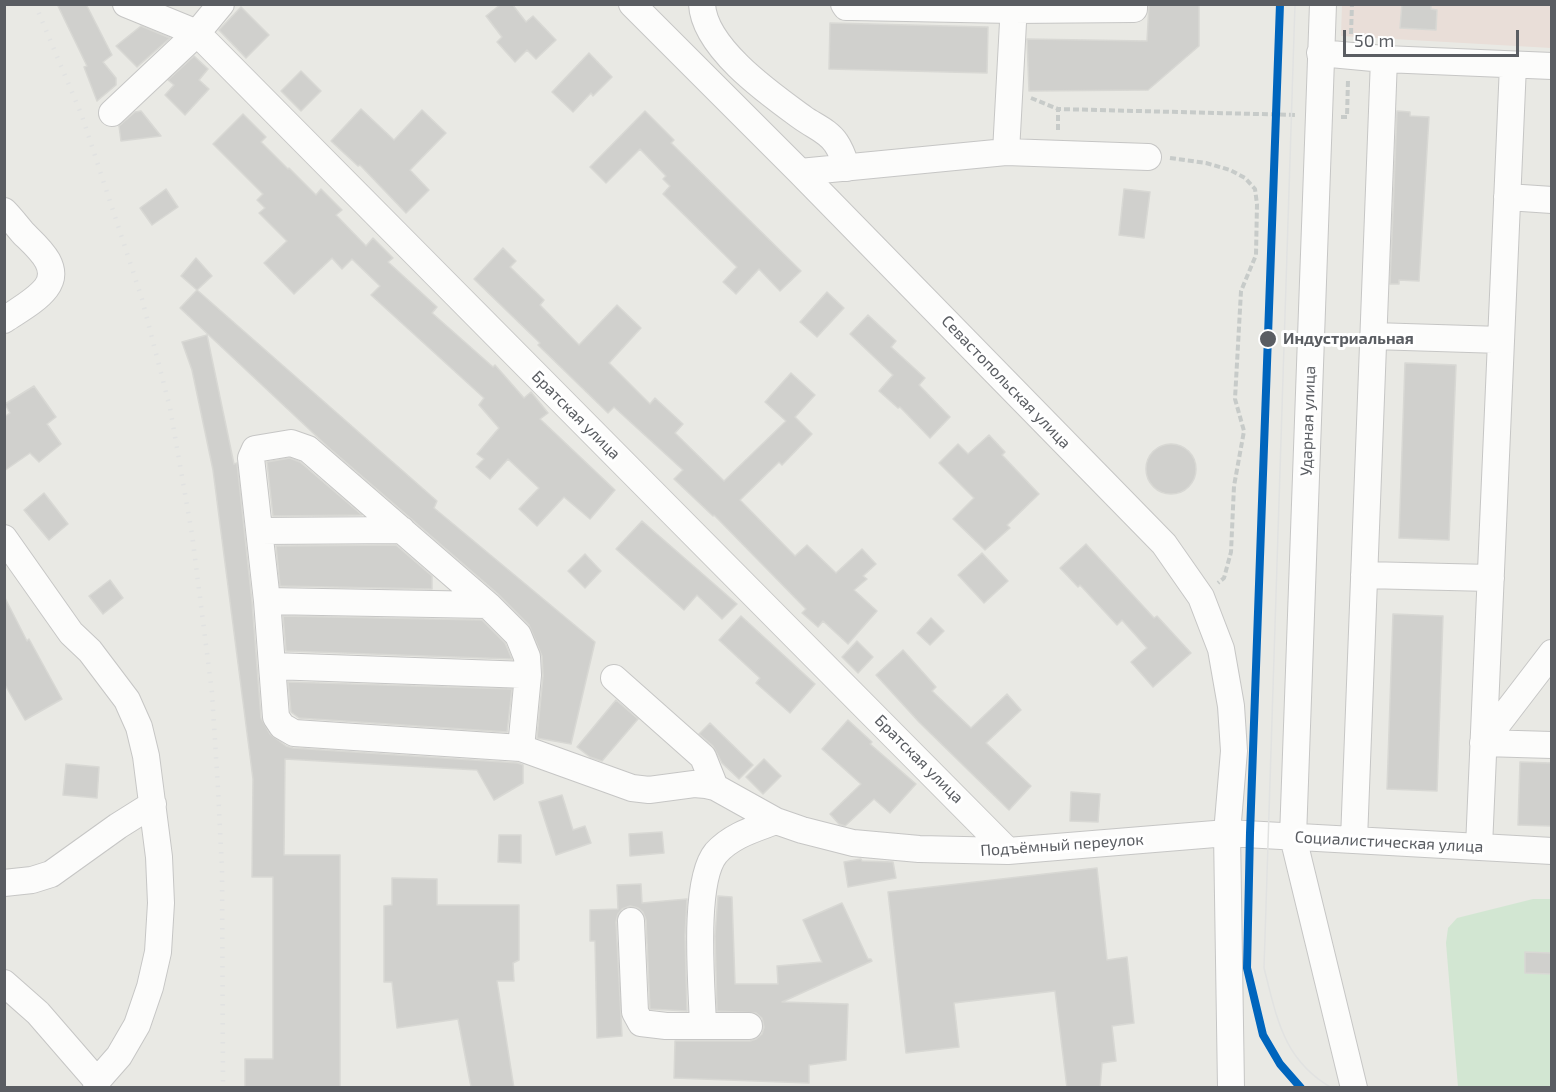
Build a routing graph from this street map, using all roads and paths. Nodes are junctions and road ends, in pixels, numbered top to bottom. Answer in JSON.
{"nodes":[{"id":1,"x":126,"y":4,"type":"edge"},
{"id":2,"x":221,"y":4,"type":"edge"},
{"id":3,"x":632,"y":4,"type":"edge"},
{"id":4,"x":702,"y":4,"type":"edge"},
{"id":5,"x":844,"y":4,"type":"edge"},
{"id":6,"x":1134,"y":4,"type":"edge"},
{"id":7,"x":1323,"y":4,"type":"edge"},
{"id":8,"x":1352,"y":4,"type":"edge"},
{"id":9,"x":1014,"y":7,"type":"edge"},
{"id":10,"x":197,"y":33,"type":"junction"},
{"id":11,"x":1320,"y":53,"type":"junction"},
{"id":12,"x":1349,"y":56,"type":"junction"},
{"id":13,"x":1384,"y":59,"type":"junction"},
{"id":14,"x":1513,"y":64,"type":"junction"},
{"id":15,"x":1551,"y":66,"type":"edge"},
{"id":16,"x":112,"y":113,"type":"dead end"},
{"id":17,"x":1318,"y":116,"type":"junction"},
{"id":18,"x":1005,"y":152,"type":"junction"},
{"id":19,"x":1058,"y":154,"type":"junction"},
{"id":20,"x":1148,"y":157,"type":"joint"},
{"id":21,"x":847,"y":168,"type":"junction"},
{"id":22,"x":800,"y":172,"type":"junction"},
{"id":23,"x":1507,"y":197,"type":"junction"},
{"id":24,"x":1551,"y":200,"type":"edge"},
{"id":25,"x":4,"y":211,"type":"edge"},
{"id":26,"x":4,"y":320,"type":"edge"},
{"id":27,"x":1373,"y":336,"type":"junction"},
{"id":28,"x":1501,"y":340,"type":"junction"},
{"id":29,"x":402,"y":530,"type":"junction"},
{"id":30,"x":260,"y":531,"type":"junction"},
{"id":31,"x":4,"y":538,"type":"edge"},
{"id":32,"x":1364,"y":575,"type":"junction"},
{"id":33,"x":1491,"y":578,"type":"junction"},
{"id":34,"x":1201,"y":597,"type":"junction"},
{"id":35,"x":267,"y":601,"type":"junction"},
{"id":36,"x":488,"y":605,"type":"junction"},
{"id":37,"x":1551,"y":654,"type":"edge"},
{"id":38,"x":272,"y":666,"type":"junction"},
{"id":39,"x":528,"y":675,"type":"junction"},
{"id":40,"x":614,"y":678,"type":"dead end"},
{"id":41,"x":1483,"y":743,"type":"junction"},
{"id":42,"x":1551,"y":745,"type":"edge"},
{"id":43,"x":521,"y":748,"type":"junction"},
{"id":44,"x":715,"y":787,"type":"junction"},
{"id":45,"x":153,"y":804,"type":"junction"},
{"id":46,"x":776,"y":821,"type":"junction"},
{"id":47,"x":1227,"y":833,"type":"junction"},
{"id":48,"x":1293,"y":837,"type":"junction"},
{"id":49,"x":1354,"y":840,"type":"junction"},
{"id":50,"x":1479,"y":847,"type":"junction"},
{"id":51,"x":1551,"y":850,"type":"edge"},
{"id":52,"x":1008,"y":852,"type":"junction"},
{"id":53,"x":4,"y":883,"type":"edge"},
{"id":54,"x":631,"y":921,"type":"dead end"},
{"id":55,"x":4,"y":983,"type":"edge"},
{"id":56,"x":703,"y":1026,"type":"junction"},
{"id":57,"x":749,"y":1026,"type":"dead end"},
{"id":58,"x":97,"y":1084,"type":"edge"},
{"id":59,"x":1231,"y":1088,"type":"edge"},
{"id":60,"x":1354,"y":1088,"type":"edge"}],
"edges":[{"from":1,"to":10,"type":"street","name":"Братская улица"},
{"from":2,"to":10,"type":"street"},
{"from":3,"to":22,"type":"street","name":"Севастопольская улица"},
{"from":4,"to":21,"type":"street"},
{"from":5,"to":9,"type":"street"},
{"from":6,"to":9,"type":"street"},
{"from":7,"to":11,"type":"street","name":"Ударная улица"},
{"from":8,"to":12,"type":"path"},
{"from":9,"to":18,"type":"street"},
{"from":10,"to":16,"type":"street"},
{"from":10,"to":52,"type":"street","name":"Братская улица"},
{"from":11,"to":12,"type":"street"},
{"from":11,"to":17,"type":"street","name":"Ударная улица"},
{"from":12,"to":13,"type":"street"},
{"from":12,"to":17,"type":"path"},
{"from":13,"to":14,"type":"street"},
{"from":13,"to":27,"type":"street"},
{"from":14,"to":15,"type":"street"},
{"from":14,"to":23,"type":"street"},
{"from":17,"to":19,"type":"path"},
{"from":17,"to":48,"type":"street","name":"Ударная улица"},
{"from":18,"to":19,"type":"street"},
{"from":18,"to":21,"type":"street"},
{"from":19,"to":20,"type":"street"},
{"from":20,"to":34,"type":"path"},
{"from":21,"to":22,"type":"street"},
{"from":22,"to":34,"type":"street","name":"Севастопольская улица"},
{"from":23,"to":24,"type":"street"},
{"from":23,"to":28,"type":"street"},
{"from":25,"to":26,"type":"street"},
{"from":27,"to":28,"type":"street"},
{"from":27,"to":32,"type":"street"},
{"from":28,"to":33,"type":"street"},
{"from":29,"to":30,"type":"street"},
{"from":29,"to":30,"type":"street","name":"Подъёмный переулок"},
{"from":29,"to":36,"type":"street"},
{"from":30,"to":35,"type":"street","name":"Подъёмный переулок"},
{"from":31,"to":45,"type":"street"},
{"from":32,"to":33,"type":"street"},
{"from":32,"to":49,"type":"street"},
{"from":33,"to":41,"type":"street"},
{"from":34,"to":47,"type":"street","name":"Севастопольская улица"},
{"from":35,"to":36,"type":"street"},
{"from":35,"to":38,"type":"street","name":"Подъёмный переулок"},
{"from":36,"to":39,"type":"street"},
{"from":37,"to":41,"type":"street"},
{"from":38,"to":39,"type":"street"},
{"from":38,"to":43,"type":"street","name":"Подъёмный переулок"},
{"from":39,"to":43,"type":"street"},
{"from":40,"to":44,"type":"street"},
{"from":41,"to":42,"type":"street"},
{"from":41,"to":50,"type":"street"},
{"from":43,"to":44,"type":"street","name":"Подъёмный переулок"},
{"from":44,"to":46,"type":"street","name":"Подъёмный переулок"},
{"from":45,"to":53,"type":"street"},
{"from":45,"to":58,"type":"street"},
{"from":46,"to":52,"type":"street","name":"Подъёмный переулок"},
{"from":46,"to":56,"type":"street"},
{"from":47,"to":48,"type":"street","name":"Социалистическая улица"},
{"from":47,"to":52,"type":"street","name":"Подъёмный переулок"},
{"from":47,"to":59,"type":"street","name":"Севастопольская улица"},
{"from":48,"to":49,"type":"street","name":"Социалистическая улица"},
{"from":48,"to":60,"type":"street","name":"Ударная улица"},
{"from":49,"to":50,"type":"street","name":"Социалистическая улица"},
{"from":50,"to":51,"type":"street","name":"Социалистическая улица"},
{"from":54,"to":56,"type":"street"},
{"from":55,"to":58,"type":"street"},
{"from":56,"to":57,"type":"street"}]}
